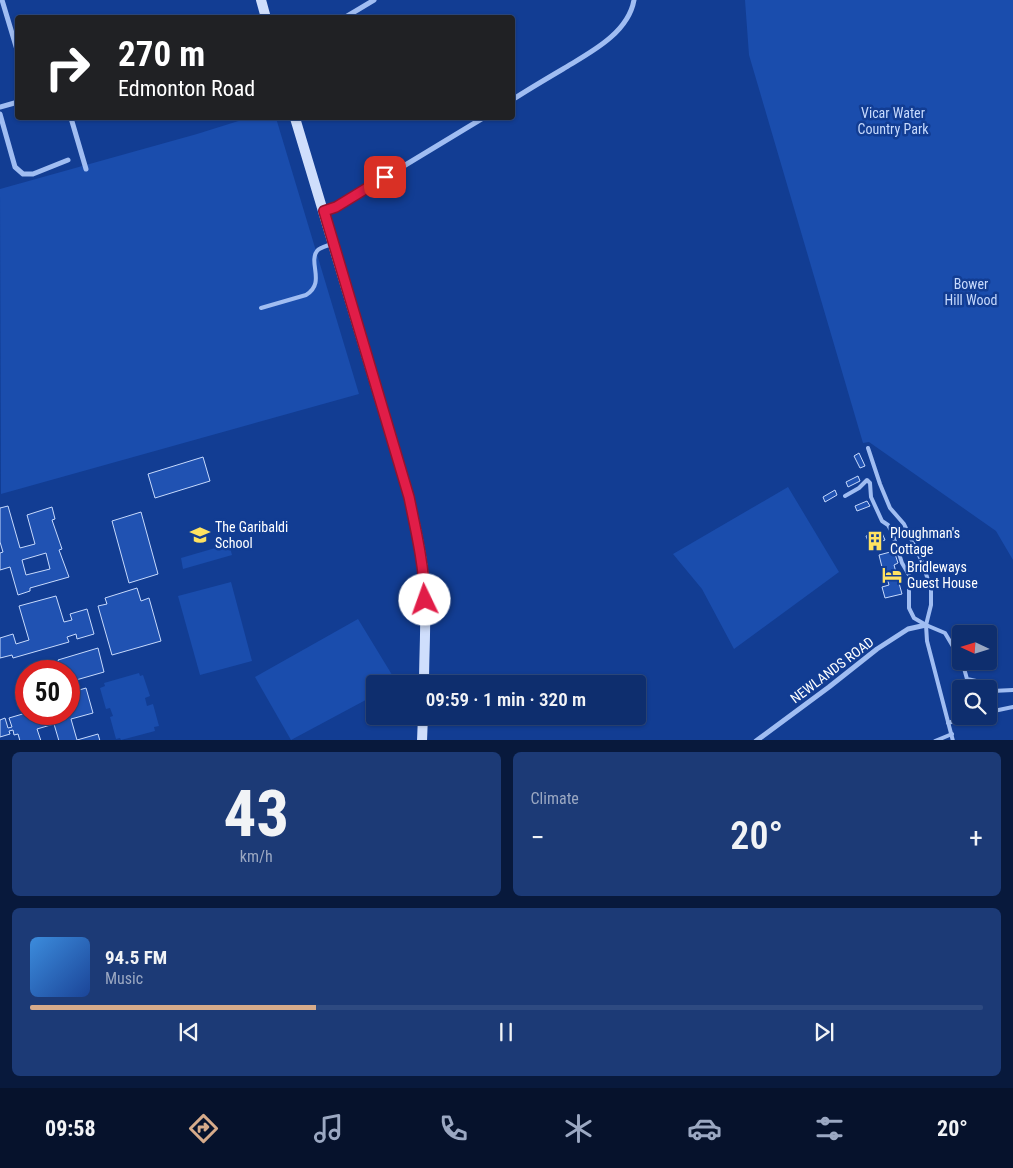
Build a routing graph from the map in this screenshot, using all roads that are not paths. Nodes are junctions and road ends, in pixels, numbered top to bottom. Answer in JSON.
{"nodes":[{"id":1,"x":2,"y":0,"type":"edge"},
{"id":2,"x":261,"y":0,"type":"edge"},
{"id":3,"x":374,"y":0,"type":"edge"},
{"id":4,"x":634,"y":0,"type":"edge"},
{"id":5,"x":265,"y":15,"type":"edge"},
{"id":6,"x":349,"y":15,"type":"edge"},
{"id":7,"x":15,"y":42,"type":"edge"},
{"id":8,"x":515,"y":98,"type":"edge"},
{"id":9,"x":15,"y":103,"type":"edge"},
{"id":10,"x":0,"y":107,"type":"edge"},
{"id":11,"x":0,"y":114,"type":"edge"},
{"id":12,"x":72,"y":120,"type":"edge"},
{"id":13,"x":296,"y":120,"type":"edge"},
{"id":14,"x":480,"y":120,"type":"edge"},
{"id":15,"x":68,"y":160,"type":"dead end"},
{"id":16,"x":86,"y":169,"type":"dead end"},
{"id":17,"x":324,"y":211,"type":"junction"},
{"id":18,"x":334,"y":244,"type":"junction"},
{"id":19,"x":260,"y":308,"type":"dead end"},
{"id":20,"x":868,"y":448,"type":"dead end"},
{"id":21,"x":845,"y":496,"type":"dead end"},
{"id":22,"x":926,"y":625,"type":"junction"},
{"id":23,"x":952,"y":644,"type":"edge"},
{"id":24,"x":965,"y":670,"type":"edge"},
{"id":25,"x":424,"y":675,"type":"edge"},
{"id":26,"x":1013,"y":690,"type":"edge"},
{"id":27,"x":1013,"y":707,"type":"edge"},
{"id":28,"x":997,"y":710,"type":"edge"},
{"id":29,"x":952,"y":721,"type":"edge"},
{"id":30,"x":948,"y":722,"type":"junction"},
{"id":31,"x":423,"y":725,"type":"edge"},
{"id":32,"x":952,"y":734,"type":"junction"},
{"id":33,"x":422,"y":740,"type":"edge"},
{"id":34,"x":756,"y":740,"type":"edge"},
{"id":35,"x":935,"y":740,"type":"edge"},
{"id":36,"x":953,"y":740,"type":"edge"}],
"edges":[{"from":1,"to":7,"type":"street"},
{"from":2,"to":5,"type":"main road"},
{"from":3,"to":6,"type":"street"},
{"from":4,"to":8,"type":"street"},
{"from":9,"to":10,"type":"street"},
{"from":11,"to":15,"type":"street"},
{"from":12,"to":16,"type":"street"},
{"from":13,"to":17,"type":"main road"},
{"from":14,"to":17,"type":"street"},
{"from":17,"to":18,"type":"main road"},
{"from":18,"to":19,"type":"lane"},
{"from":18,"to":25,"type":"main road"},
{"from":20,"to":22,"type":"lane"},
{"from":21,"to":22,"type":"lane"},
{"from":22,"to":23,"type":"lane"},
{"from":22,"to":30,"type":"lane"},
{"from":22,"to":34,"type":"street","name":"NEWLANDS ROAD"},
{"from":24,"to":26,"type":"lane"},
{"from":27,"to":28,"type":"lane"},
{"from":29,"to":30,"type":"lane"},
{"from":30,"to":32,"type":"lane"},
{"from":31,"to":33,"type":"main road"},
{"from":32,"to":35,"type":"lane"},
{"from":32,"to":36,"type":"lane"}]}
